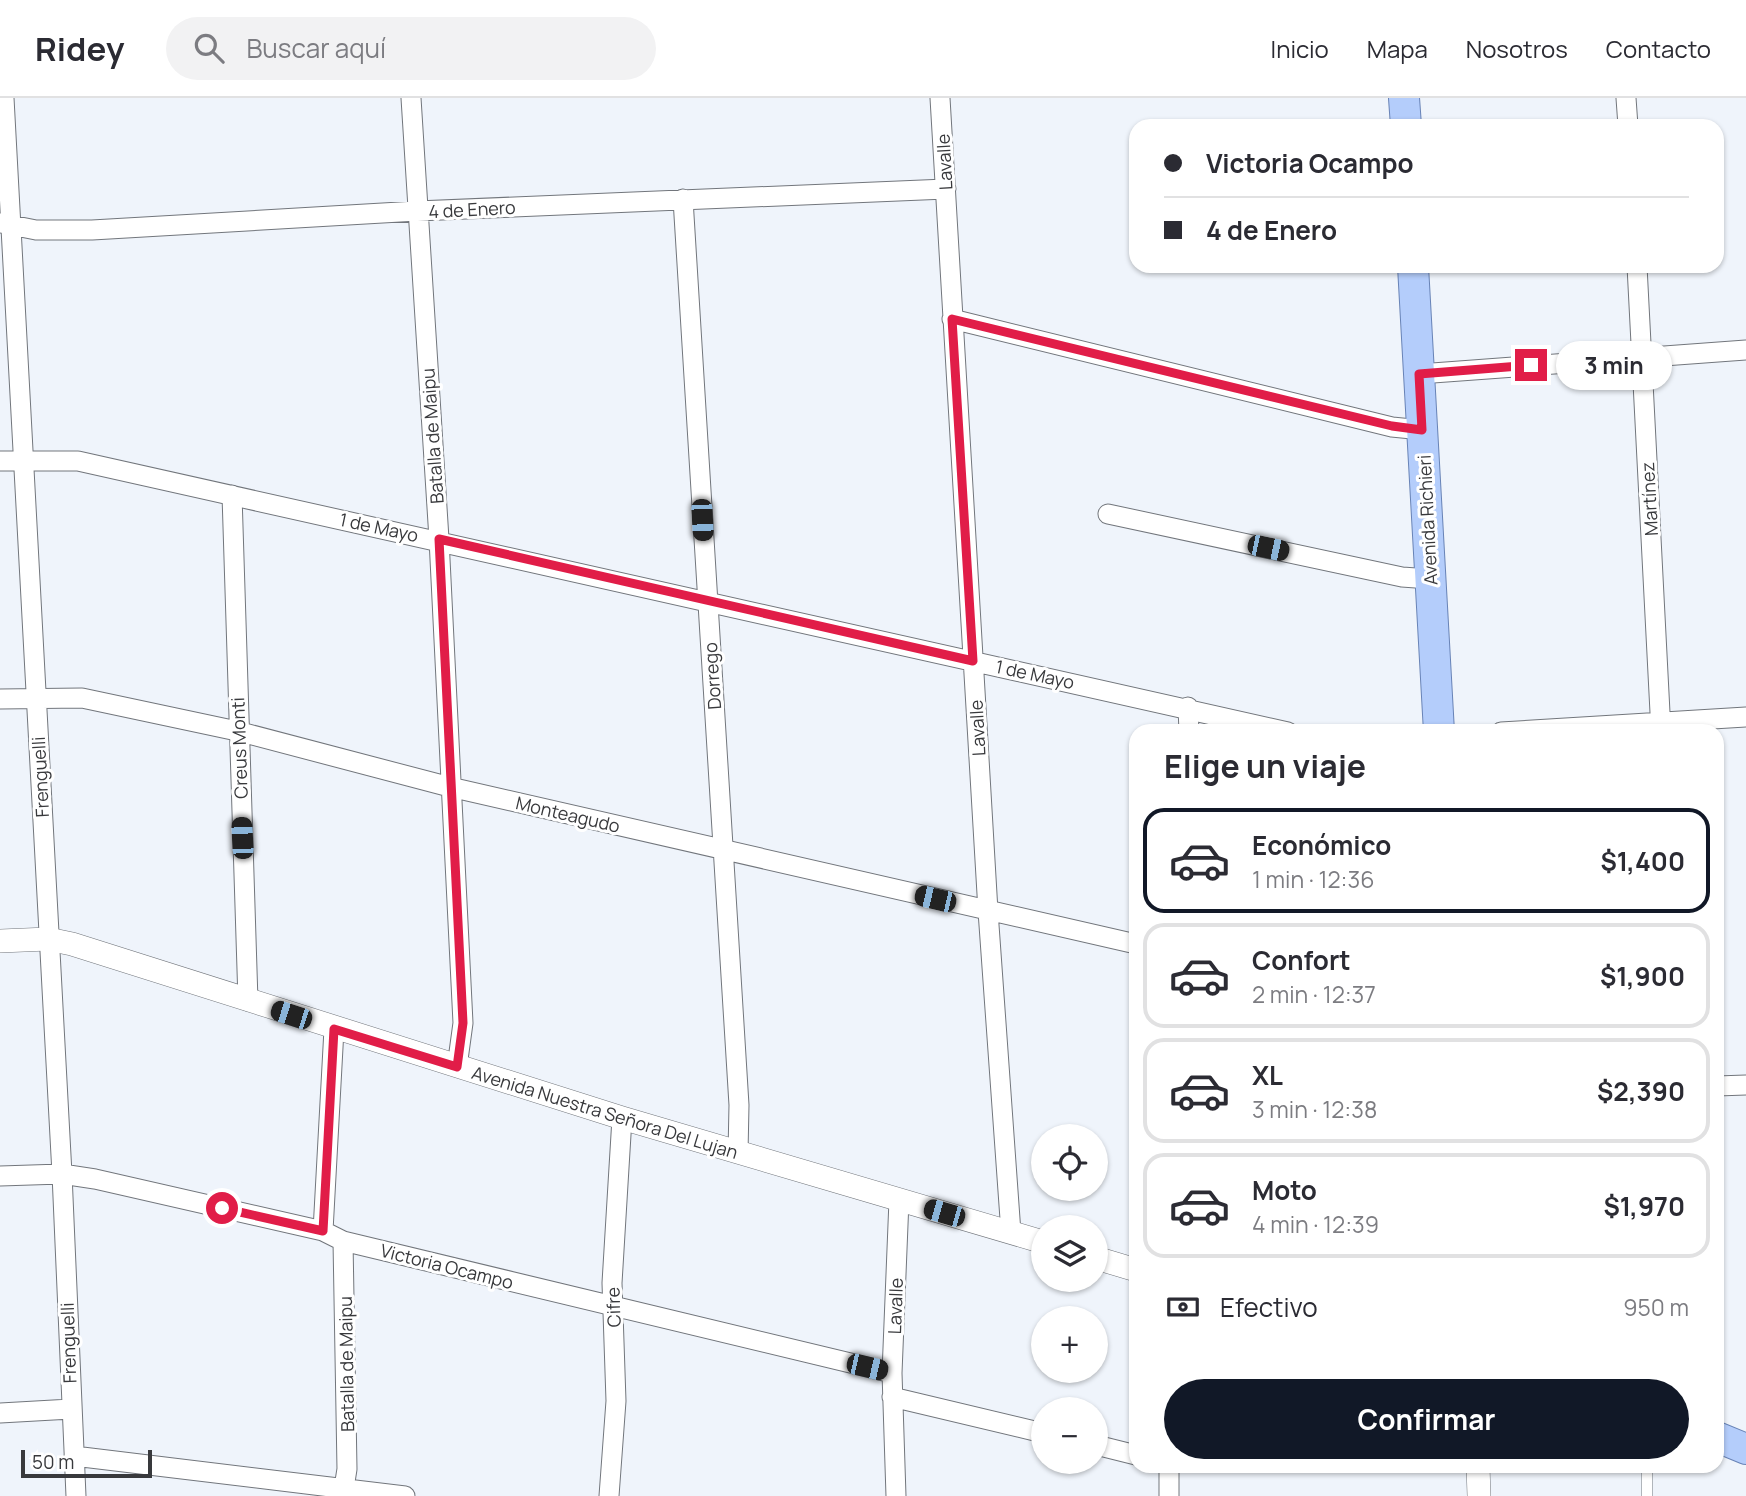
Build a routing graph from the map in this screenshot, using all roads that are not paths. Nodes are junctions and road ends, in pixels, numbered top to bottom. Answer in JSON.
{"nodes":[{"id":1,"x":4,"y":98,"type":"edge"},
{"id":2,"x":411,"y":98,"type":"edge"},
{"id":3,"x":940,"y":98,"type":"edge"},
{"id":4,"x":1404,"y":98,"type":"edge"},
{"id":5,"x":1626,"y":98,"type":"edge"},
{"id":6,"x":1406,"y":119,"type":"edge"},
{"id":7,"x":1628,"y":119,"type":"edge"},
{"id":8,"x":946,"y":188,"type":"junction"},
{"id":9,"x":683,"y":199,"type":"junction"},
{"id":10,"x":417,"y":211,"type":"junction"},
{"id":11,"x":6,"y":224,"type":"edge"},
{"id":12,"x":1413,"y":273,"type":"edge"},
{"id":13,"x":1637,"y":273,"type":"edge"},
{"id":14,"x":952,"y":319,"type":"junction"},
{"id":15,"x":1746,"y":351,"type":"edge"},
{"id":16,"x":1642,"y":356,"type":"junction"},
{"id":17,"x":1419,"y":374,"type":"junction"},
{"id":18,"x":1422,"y":430,"type":"junction"},
{"id":19,"x":23,"y":460,"type":"junction"},
{"id":20,"x":0,"y":461,"type":"edge"},
{"id":21,"x":232,"y":495,"type":"junction"},
{"id":22,"x":1108,"y":514,"type":"dead end"},
{"id":23,"x":439,"y":539,"type":"junction"},
{"id":24,"x":1430,"y":579,"type":"junction"},
{"id":25,"x":706,"y":600,"type":"junction"},
{"id":26,"x":973,"y":661,"type":"junction"},
{"id":27,"x":36,"y":696,"type":"junction"},
{"id":28,"x":0,"y":699,"type":"edge"},
{"id":29,"x":1188,"y":707,"type":"junction"},
{"id":30,"x":1746,"y":717,"type":"edge"},
{"id":31,"x":1189,"y":724,"type":"edge"},
{"id":32,"x":1256,"y":724,"type":"edge"},
{"id":33,"x":1439,"y":724,"type":"edge"},
{"id":34,"x":1661,"y":724,"type":"edge"},
{"id":35,"x":1680,"y":724,"type":"edge"},
{"id":36,"x":237,"y":731,"type":"junction"},
{"id":37,"x":450,"y":787,"type":"junction"},
{"id":38,"x":725,"y":850,"type":"junction"},
{"id":39,"x":988,"y":911,"type":"junction"},
{"id":40,"x":48,"y":939,"type":"junction"},
{"id":41,"x":0,"y":941,"type":"edge"},
{"id":42,"x":1129,"y":942,"type":"edge"},
{"id":43,"x":248,"y":1001,"type":"junction"},
{"id":44,"x":334,"y":1029,"type":"junction"},
{"id":45,"x":457,"y":1067,"type":"junction"},
{"id":46,"x":1746,"y":1085,"type":"edge"},
{"id":47,"x":1724,"y":1086,"type":"edge"},
{"id":48,"x":622,"y":1118,"type":"junction"},
{"id":49,"x":738,"y":1153,"type":"junction"},
{"id":50,"x":62,"y":1174,"type":"junction"},
{"id":51,"x":0,"y":1176,"type":"edge"},
{"id":52,"x":899,"y":1200,"type":"junction"},
{"id":53,"x":323,"y":1231,"type":"junction"},
{"id":54,"x":1011,"y":1233,"type":"junction"},
{"id":55,"x":1031,"y":1239,"type":"edge"},
{"id":56,"x":343,"y":1241,"type":"junction"},
{"id":57,"x":1108,"y":1262,"type":"edge"},
{"id":58,"x":1129,"y":1268,"type":"edge"},
{"id":59,"x":614,"y":1307,"type":"junction"},
{"id":60,"x":892,"y":1373,"type":"junction"},
{"id":61,"x":892,"y":1397,"type":"junction"},
{"id":62,"x":71,"y":1409,"type":"junction"},
{"id":63,"x":0,"y":1413,"type":"edge"},
{"id":64,"x":1031,"y":1430,"type":"edge"},
{"id":65,"x":1724,"y":1440,"type":"edge"},
{"id":66,"x":1108,"y":1448,"type":"edge"},
{"id":67,"x":1746,"y":1449,"type":"edge"},
{"id":68,"x":1129,"y":1452,"type":"edge"},
{"id":69,"x":1724,"y":1452,"type":"edge"},
{"id":70,"x":74,"y":1456,"type":"junction"},
{"id":71,"x":1746,"y":1457,"type":"edge"},
{"id":72,"x":1169,"y":1473,"type":"edge"},
{"id":73,"x":1478,"y":1473,"type":"edge"},
{"id":74,"x":1647,"y":1473,"type":"edge"},
{"id":75,"x":344,"y":1488,"type":"junction"},
{"id":76,"x":76,"y":1496,"type":"edge"},
{"id":77,"x":405,"y":1496,"type":"edge"},
{"id":78,"x":608,"y":1496,"type":"edge"},
{"id":79,"x":896,"y":1496,"type":"edge"},
{"id":80,"x":1170,"y":1496,"type":"edge"},
{"id":81,"x":1479,"y":1496,"type":"edge"},
{"id":82,"x":1647,"y":1496,"type":"edge"}],
"edges":[{"from":1,"to":11,"type":"street","name":"Frenguelli"},
{"from":2,"to":10,"type":"street","name":"Batalla de Maipu"},
{"from":3,"to":8,"type":"street","name":"Lavalle"},
{"from":4,"to":6,"type":"main road"},
{"from":5,"to":7,"type":"street"},
{"from":8,"to":9,"type":"street","name":"4 de Enero"},
{"from":8,"to":14,"type":"street","name":"Lavalle"},
{"from":9,"to":10,"type":"street","name":"4 de Enero"},
{"from":9,"to":25,"type":"street","name":"Dorrego"},
{"from":10,"to":11,"type":"street","name":"4 de Enero"},
{"from":10,"to":23,"type":"street","name":"Batalla de Maipu"},
{"from":11,"to":19,"type":"street","name":"Frenguelli"},
{"from":12,"to":17,"type":"main road","name":"Avenida Richieri"},
{"from":13,"to":16,"type":"street","name":"Martínez"},
{"from":14,"to":18,"type":"street"},
{"from":14,"to":26,"type":"street","name":"Lavalle"},
{"from":15,"to":16,"type":"street"},
{"from":16,"to":17,"type":"street"},
{"from":16,"to":34,"type":"street","name":"Martínez"},
{"from":17,"to":18,"type":"main road","name":"Avenida Richieri"},
{"from":18,"to":24,"type":"main road","name":"Avenida Richieri"},
{"from":19,"to":20,"type":"street","name":"1 de Mayo"},
{"from":19,"to":21,"type":"street","name":"1 de Mayo"},
{"from":19,"to":27,"type":"street","name":"Frenguelli"},
{"from":21,"to":23,"type":"street","name":"1 de Mayo"},
{"from":21,"to":36,"type":"street","name":"Creus Monti"},
{"from":22,"to":24,"type":"street"},
{"from":23,"to":25,"type":"street","name":"1 de Mayo"},
{"from":23,"to":37,"type":"street","name":"Batalla de Maipu"},
{"from":24,"to":33,"type":"main road","name":"Avenida Richieri"},
{"from":25,"to":26,"type":"street","name":"1 de Mayo"},
{"from":25,"to":38,"type":"street","name":"Dorrego"},
{"from":26,"to":29,"type":"street","name":"1 de Mayo"},
{"from":26,"to":39,"type":"street","name":"Lavalle"},
{"from":27,"to":28,"type":"street","name":"Monteagudo"},
{"from":27,"to":36,"type":"street","name":"Monteagudo"},
{"from":27,"to":40,"type":"street","name":"Frenguelli"},
{"from":29,"to":31,"type":"street"},
{"from":29,"to":32,"type":"street","name":"1 de Mayo"},
{"from":30,"to":35,"type":"street"},
{"from":36,"to":37,"type":"street","name":"Monteagudo"},
{"from":36,"to":43,"type":"street","name":"Creus Monti"},
{"from":37,"to":38,"type":"street","name":"Monteagudo"},
{"from":37,"to":45,"type":"street","name":"Batalla de Maipu"},
{"from":38,"to":39,"type":"street","name":"Monteagudo"},
{"from":38,"to":49,"type":"street","name":"Dorrego"},
{"from":39,"to":42,"type":"street","name":"Monteagudo"},
{"from":39,"to":54,"type":"street","name":"Lavalle"},
{"from":40,"to":41,"type":"street","name":"Avenida Nuestra Señora Del Lujan"},
{"from":40,"to":43,"type":"street","name":"Avenida Nuestra Señora Del Lujan"},
{"from":40,"to":50,"type":"street","name":"Frenguelli"},
{"from":43,"to":44,"type":"street","name":"Avenida Nuestra Señora Del Lujan"},
{"from":44,"to":45,"type":"street","name":"Avenida Nuestra Señora Del Lujan"},
{"from":44,"to":53,"type":"street"},
{"from":45,"to":48,"type":"street","name":"Avenida Nuestra Señora Del Lujan"},
{"from":46,"to":47,"type":"street"},
{"from":48,"to":49,"type":"street","name":"Avenida Nuestra Señora Del Lujan"},
{"from":48,"to":59,"type":"street","name":"Cifre"},
{"from":49,"to":52,"type":"street","name":"Avenida Nuestra Señora Del Lujan"},
{"from":50,"to":51,"type":"street","name":"Victoria Ocampo"},
{"from":50,"to":53,"type":"street","name":"Victoria Ocampo"},
{"from":50,"to":62,"type":"street","name":"Frenguelli"},
{"from":52,"to":54,"type":"street","name":"Avenida Nuestra Señora Del Lujan"},
{"from":52,"to":60,"type":"street","name":"Lavalle"},
{"from":53,"to":56,"type":"street","name":"Victoria Ocampo"},
{"from":54,"to":55,"type":"street","name":"Avenida Nuestra Señora Del Lujan"},
{"from":56,"to":59,"type":"street","name":"Victoria Ocampo"},
{"from":56,"to":75,"type":"street","name":"Batalla de Maipu"},
{"from":57,"to":58,"type":"street"},
{"from":59,"to":60,"type":"street","name":"Victoria Ocampo"},
{"from":59,"to":78,"type":"street","name":"Cifre"},
{"from":60,"to":61,"type":"street","name":"Lavalle"},
{"from":61,"to":64,"type":"street"},
{"from":61,"to":79,"type":"street","name":"Lavalle"},
{"from":62,"to":63,"type":"street"},
{"from":62,"to":70,"type":"street","name":"Frenguelli"},
{"from":65,"to":67,"type":"main road"},
{"from":66,"to":68,"type":"street"},
{"from":69,"to":71,"type":"main road"},
{"from":70,"to":75,"type":"street"},
{"from":70,"to":76,"type":"street","name":"Frenguelli"},
{"from":72,"to":80,"type":"street"},
{"from":73,"to":81,"type":"street"},
{"from":74,"to":82,"type":"lane"},
{"from":75,"to":77,"type":"street"}]}
